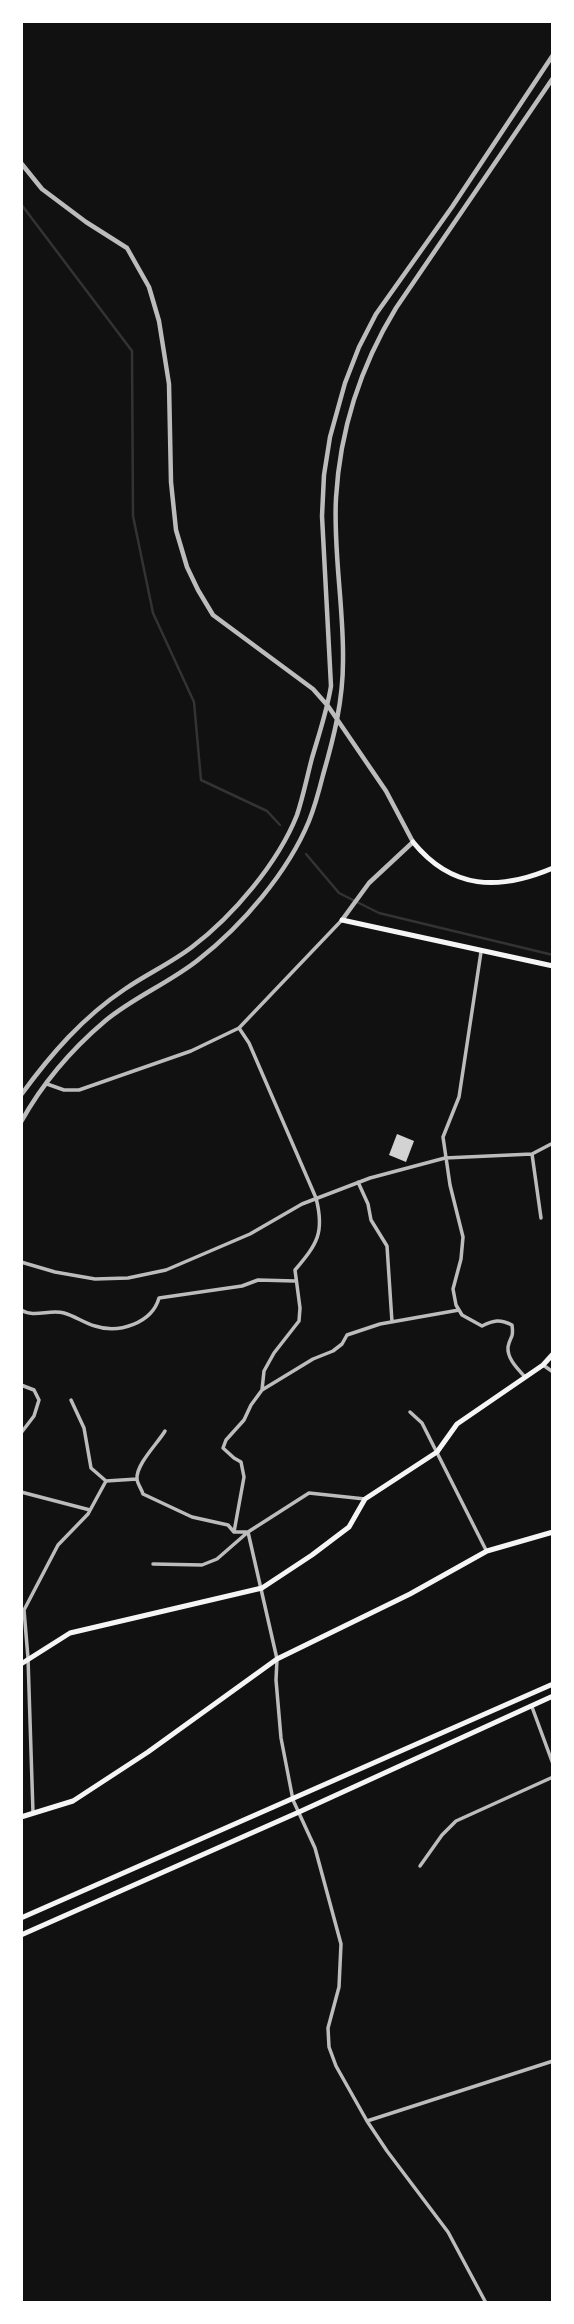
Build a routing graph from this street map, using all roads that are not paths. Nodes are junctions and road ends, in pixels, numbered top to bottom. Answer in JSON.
{"nodes":[{"id":1,"x":553,"y":55,"type":"edge"},
{"id":2,"x":553,"y":78,"type":"edge"},
{"id":3,"x":21,"y":163,"type":"edge"},
{"id":4,"x":328,"y":706,"type":"junction"},
{"id":5,"x":339,"y":720,"type":"junction"},
{"id":6,"x":413,"y":842,"type":"junction"},
{"id":7,"x":553,"y":868,"type":"edge"},
{"id":8,"x":342,"y":919,"type":"junction"},
{"id":9,"x":481,"y":951,"type":"junction"},
{"id":10,"x":553,"y":966,"type":"edge"},
{"id":11,"x":239,"y":1028,"type":"junction"},
{"id":12,"x":47,"y":1084,"type":"junction"},
{"id":13,"x":21,"y":1095,"type":"edge"},
{"id":14,"x":21,"y":1122,"type":"edge"},
{"id":15,"x":553,"y":1143,"type":"edge"},
{"id":16,"x":532,"y":1154,"type":"junction"},
{"id":17,"x":445,"y":1158,"type":"junction"},
{"id":18,"x":358,"y":1182,"type":"junction"},
{"id":19,"x":316,"y":1198,"type":"junction"},
{"id":20,"x":541,"y":1218,"type":"dead end"},
{"id":21,"x":21,"y":1262,"type":"edge"},
{"id":22,"x":295,"y":1281,"type":"junction"},
{"id":23,"x":21,"y":1310,"type":"edge"},
{"id":24,"x":459,"y":1310,"type":"junction"},
{"id":25,"x":392,"y":1322,"type":"junction"},
{"id":26,"x":553,"y":1354,"type":"edge"},
{"id":27,"x":543,"y":1366,"type":"junction"},
{"id":28,"x":553,"y":1372,"type":"edge"},
{"id":29,"x":525,"y":1377,"type":"junction"},
{"id":30,"x":21,"y":1385,"type":"edge"},
{"id":31,"x":262,"y":1390,"type":"junction"},
{"id":32,"x":71,"y":1400,"type":"dead end"},
{"id":33,"x":410,"y":1412,"type":"dead end"},
{"id":34,"x":165,"y":1431,"type":"dead end"},
{"id":35,"x":21,"y":1433,"type":"edge"},
{"id":36,"x":437,"y":1452,"type":"junction"},
{"id":37,"x":136,"y":1479,"type":"junction"},
{"id":38,"x":106,"y":1481,"type":"junction"},
{"id":39,"x":21,"y":1492,"type":"edge"},
{"id":40,"x":365,"y":1499,"type":"junction"},
{"id":41,"x":90,"y":1510,"type":"junction"},
{"id":42,"x":234,"y":1532,"type":"junction"},
{"id":43,"x":248,"y":1532,"type":"junction"},
{"id":44,"x":553,"y":1532,"type":"edge"},
{"id":45,"x":487,"y":1551,"type":"junction"},
{"id":46,"x":153,"y":1564,"type":"dead end"},
{"id":47,"x":262,"y":1588,"type":"junction"},
{"id":48,"x":22,"y":1610,"type":"edge"},
{"id":49,"x":28,"y":1658,"type":"junction"},
{"id":50,"x":277,"y":1660,"type":"junction"},
{"id":51,"x":21,"y":1664,"type":"edge"},
{"id":52,"x":553,"y":1684,"type":"edge"},
{"id":53,"x":553,"y":1696,"type":"edge"},
{"id":54,"x":531,"y":1706,"type":"junction"},
{"id":55,"x":553,"y":1764,"type":"edge"},
{"id":56,"x":553,"y":1777,"type":"edge"},
{"id":57,"x":293,"y":1800,"type":"junction"},
{"id":58,"x":299,"y":1812,"type":"junction"},
{"id":59,"x":33,"y":1813,"type":"junction"},
{"id":60,"x":21,"y":1817,"type":"edge"},
{"id":61,"x":420,"y":1866,"type":"dead end"},
{"id":62,"x":21,"y":1919,"type":"edge"},
{"id":63,"x":21,"y":1935,"type":"edge"},
{"id":64,"x":553,"y":2061,"type":"edge"},
{"id":65,"x":367,"y":2121,"type":"junction"},
{"id":66,"x":486,"y":2303,"type":"edge"}],
"edges":[{"from":1,"to":4,"type":"street"},
{"from":2,"to":5,"type":"street"},
{"from":3,"to":4,"type":"street"},
{"from":4,"to":5,"type":"street"},
{"from":4,"to":13,"type":"street"},
{"from":5,"to":6,"type":"street"},
{"from":5,"to":12,"type":"street"},
{"from":6,"to":7,"type":"main road"},
{"from":6,"to":8,"type":"street"},
{"from":8,"to":9,"type":"main road"},
{"from":8,"to":11,"type":"street"},
{"from":9,"to":10,"type":"main road"},
{"from":9,"to":17,"type":"street"},
{"from":11,"to":12,"type":"street"},
{"from":11,"to":19,"type":"street"},
{"from":12,"to":14,"type":"street"},
{"from":15,"to":16,"type":"street"},
{"from":16,"to":17,"type":"street"},
{"from":16,"to":20,"type":"street"},
{"from":17,"to":18,"type":"street"},
{"from":17,"to":24,"type":"street"},
{"from":18,"to":19,"type":"street"},
{"from":18,"to":25,"type":"street"},
{"from":19,"to":21,"type":"street"},
{"from":19,"to":22,"type":"street"},
{"from":22,"to":23,"type":"street"},
{"from":22,"to":31,"type":"street"},
{"from":24,"to":25,"type":"street"},
{"from":24,"to":29,"type":"street"},
{"from":25,"to":31,"type":"street"},
{"from":26,"to":27,"type":"main road"},
{"from":27,"to":28,"type":"street"},
{"from":27,"to":29,"type":"main road"},
{"from":29,"to":36,"type":"main road"},
{"from":30,"to":35,"type":"street"},
{"from":31,"to":42,"type":"street"},
{"from":32,"to":38,"type":"street"},
{"from":33,"to":36,"type":"street"},
{"from":34,"to":37,"type":"street"},
{"from":36,"to":40,"type":"main road"},
{"from":36,"to":45,"type":"street"},
{"from":37,"to":38,"type":"street"},
{"from":37,"to":42,"type":"street"},
{"from":38,"to":41,"type":"street"},
{"from":39,"to":41,"type":"street"},
{"from":40,"to":43,"type":"street"},
{"from":40,"to":47,"type":"main road"},
{"from":41,"to":48,"type":"street"},
{"from":42,"to":43,"type":"street"},
{"from":43,"to":46,"type":"street"},
{"from":43,"to":47,"type":"street"},
{"from":44,"to":45,"type":"main road"},
{"from":45,"to":50,"type":"main road"},
{"from":47,"to":49,"type":"main road"},
{"from":47,"to":50,"type":"street"},
{"from":48,"to":49,"type":"street"},
{"from":49,"to":51,"type":"main road"},
{"from":49,"to":59,"type":"street"},
{"from":50,"to":57,"type":"street"},
{"from":50,"to":59,"type":"main road"},
{"from":52,"to":57,"type":"main road"},
{"from":53,"to":54,"type":"main road"},
{"from":54,"to":55,"type":"street"},
{"from":54,"to":58,"type":"main road"},
{"from":56,"to":61,"type":"street"},
{"from":57,"to":58,"type":"street"},
{"from":57,"to":62,"type":"main road"},
{"from":58,"to":63,"type":"main road"},
{"from":58,"to":65,"type":"street"},
{"from":59,"to":60,"type":"main road"},
{"from":64,"to":65,"type":"street"},
{"from":65,"to":66,"type":"street"}]}
